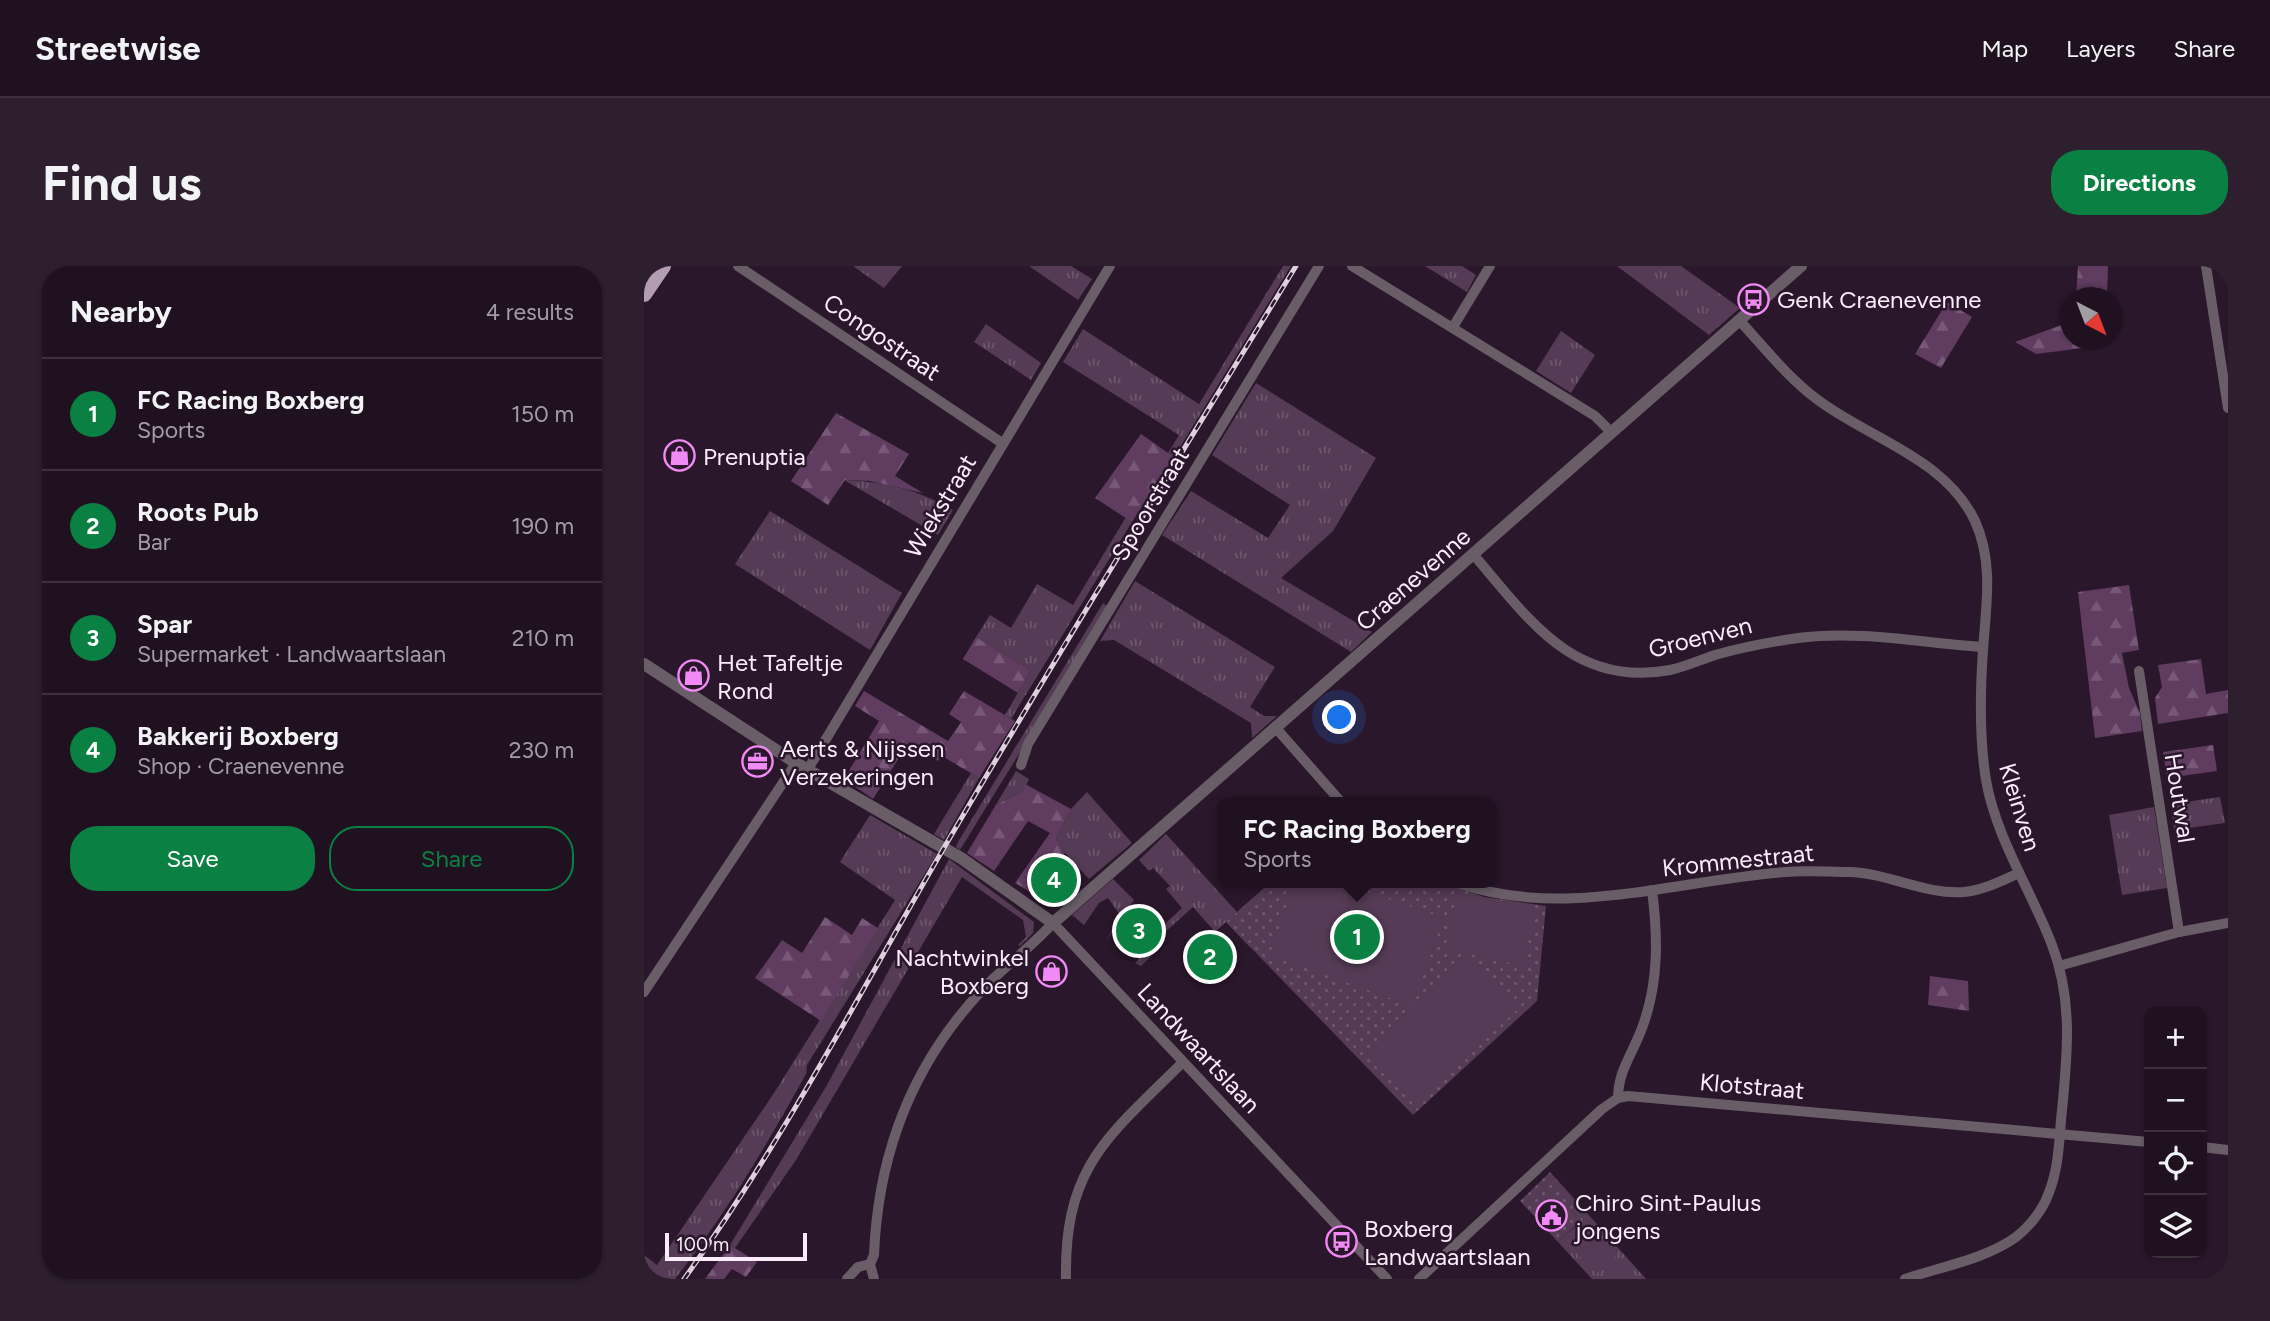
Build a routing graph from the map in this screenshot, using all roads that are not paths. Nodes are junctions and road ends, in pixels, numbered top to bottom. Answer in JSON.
{"nodes":[{"id":1,"x":663,"y":266,"type":"edge"},
{"id":2,"x":738,"y":266,"type":"edge"},
{"id":3,"x":1110,"y":266,"type":"edge"},
{"id":4,"x":1319,"y":266,"type":"edge"},
{"id":5,"x":1352,"y":266,"type":"edge"},
{"id":6,"x":1490,"y":266,"type":"edge"},
{"id":7,"x":1801,"y":266,"type":"edge"},
{"id":8,"x":2206,"y":266,"type":"edge"},
{"id":9,"x":644,"y":294,"type":"edge"},
{"id":10,"x":1739,"y":320,"type":"junction"},
{"id":11,"x":1453,"y":327,"type":"junction"},
{"id":12,"x":2228,"y":408,"type":"edge"},
{"id":13,"x":1611,"y":432,"type":"junction"},
{"id":14,"x":1002,"y":443,"type":"junction"},
{"id":15,"x":1473,"y":554,"type":"junction"},
{"id":16,"x":1983,"y":647,"type":"junction"},
{"id":17,"x":644,"y":664,"type":"edge"},
{"id":18,"x":2139,"y":671,"type":"dead end"},
{"id":19,"x":1275,"y":727,"type":"junction"},
{"id":20,"x":1021,"y":765,"type":"dead end"},
{"id":21,"x":802,"y":766,"type":"junction"},
{"id":22,"x":1336,"y":797,"type":"edge"},
{"id":23,"x":2019,"y":873,"type":"junction"},
{"id":24,"x":1485,"y":888,"type":"edge"},
{"id":25,"x":1652,"y":890,"type":"junction"},
{"id":26,"x":1053,"y":923,"type":"junction"},
{"id":27,"x":2228,"y":923,"type":"edge"},
{"id":28,"x":2179,"y":932,"type":"junction"},
{"id":29,"x":2059,"y":966,"type":"junction"},
{"id":30,"x":644,"y":992,"type":"edge"},
{"id":31,"x":1183,"y":1062,"type":"junction"},
{"id":32,"x":1618,"y":1098,"type":"junction"},
{"id":33,"x":2060,"y":1134,"type":"junction"},
{"id":34,"x":2144,"y":1142,"type":"edge"},
{"id":35,"x":2207,"y":1148,"type":"edge"},
{"id":36,"x":2228,"y":1150,"type":"edge"},
{"id":37,"x":870,"y":1264,"type":"junction"},
{"id":38,"x":847,"y":1279,"type":"edge"},
{"id":39,"x":874,"y":1279,"type":"edge"},
{"id":40,"x":1066,"y":1279,"type":"edge"},
{"id":41,"x":1387,"y":1279,"type":"edge"},
{"id":42,"x":1419,"y":1279,"type":"edge"},
{"id":43,"x":1905,"y":1279,"type":"edge"}],
"edges":[{"from":1,"to":9,"type":"main road"},
{"from":2,"to":14,"type":"street","name":"Congostraat"},
{"from":3,"to":14,"type":"street","name":"Wiekstraat"},
{"from":4,"to":20,"type":"street","name":"Spoorstraat"},
{"from":5,"to":11,"type":"street"},
{"from":6,"to":11,"type":"street"},
{"from":7,"to":10,"type":"street","name":"Craenevenne"},
{"from":8,"to":12,"type":"street"},
{"from":10,"to":13,"type":"street","name":"Craenevenne"},
{"from":10,"to":16,"type":"street","name":"Kleinven"},
{"from":11,"to":13,"type":"street"},
{"from":13,"to":15,"type":"street","name":"Craenevenne"},
{"from":14,"to":21,"type":"street","name":"Wiekstraat"},
{"from":15,"to":16,"type":"street","name":"Groenven"},
{"from":15,"to":19,"type":"street","name":"Craenevenne"},
{"from":16,"to":23,"type":"street","name":"Kleinven"},
{"from":17,"to":21,"type":"street","name":"Landwaartslaan"},
{"from":18,"to":28,"type":"street","name":"Houtwal"},
{"from":19,"to":22,"type":"street"},
{"from":19,"to":26,"type":"street","name":"Craenevenne"},
{"from":21,"to":26,"type":"street","name":"Landwaartslaan"},
{"from":21,"to":30,"type":"street","name":"Wiekstraat"},
{"from":23,"to":25,"type":"street","name":"Krommestraat"},
{"from":23,"to":29,"type":"street","name":"Kleinven"},
{"from":24,"to":25,"type":"street","name":"Krommestraat"},
{"from":25,"to":32,"type":"street"},
{"from":26,"to":31,"type":"street","name":"Landwaartslaan"},
{"from":26,"to":37,"type":"street"},
{"from":27,"to":28,"type":"street"},
{"from":28,"to":29,"type":"street"},
{"from":29,"to":33,"type":"street","name":"Kleinven"},
{"from":31,"to":40,"type":"street"},
{"from":31,"to":41,"type":"street","name":"Landwaartslaan"},
{"from":32,"to":33,"type":"street","name":"Klotstraat"},
{"from":32,"to":42,"type":"street"},
{"from":33,"to":34,"type":"street","name":"Klotstraat"},
{"from":33,"to":43,"type":"street","name":"Kleinven"},
{"from":35,"to":36,"type":"street"},
{"from":37,"to":38,"type":"street"},
{"from":37,"to":39,"type":"street"}]}
